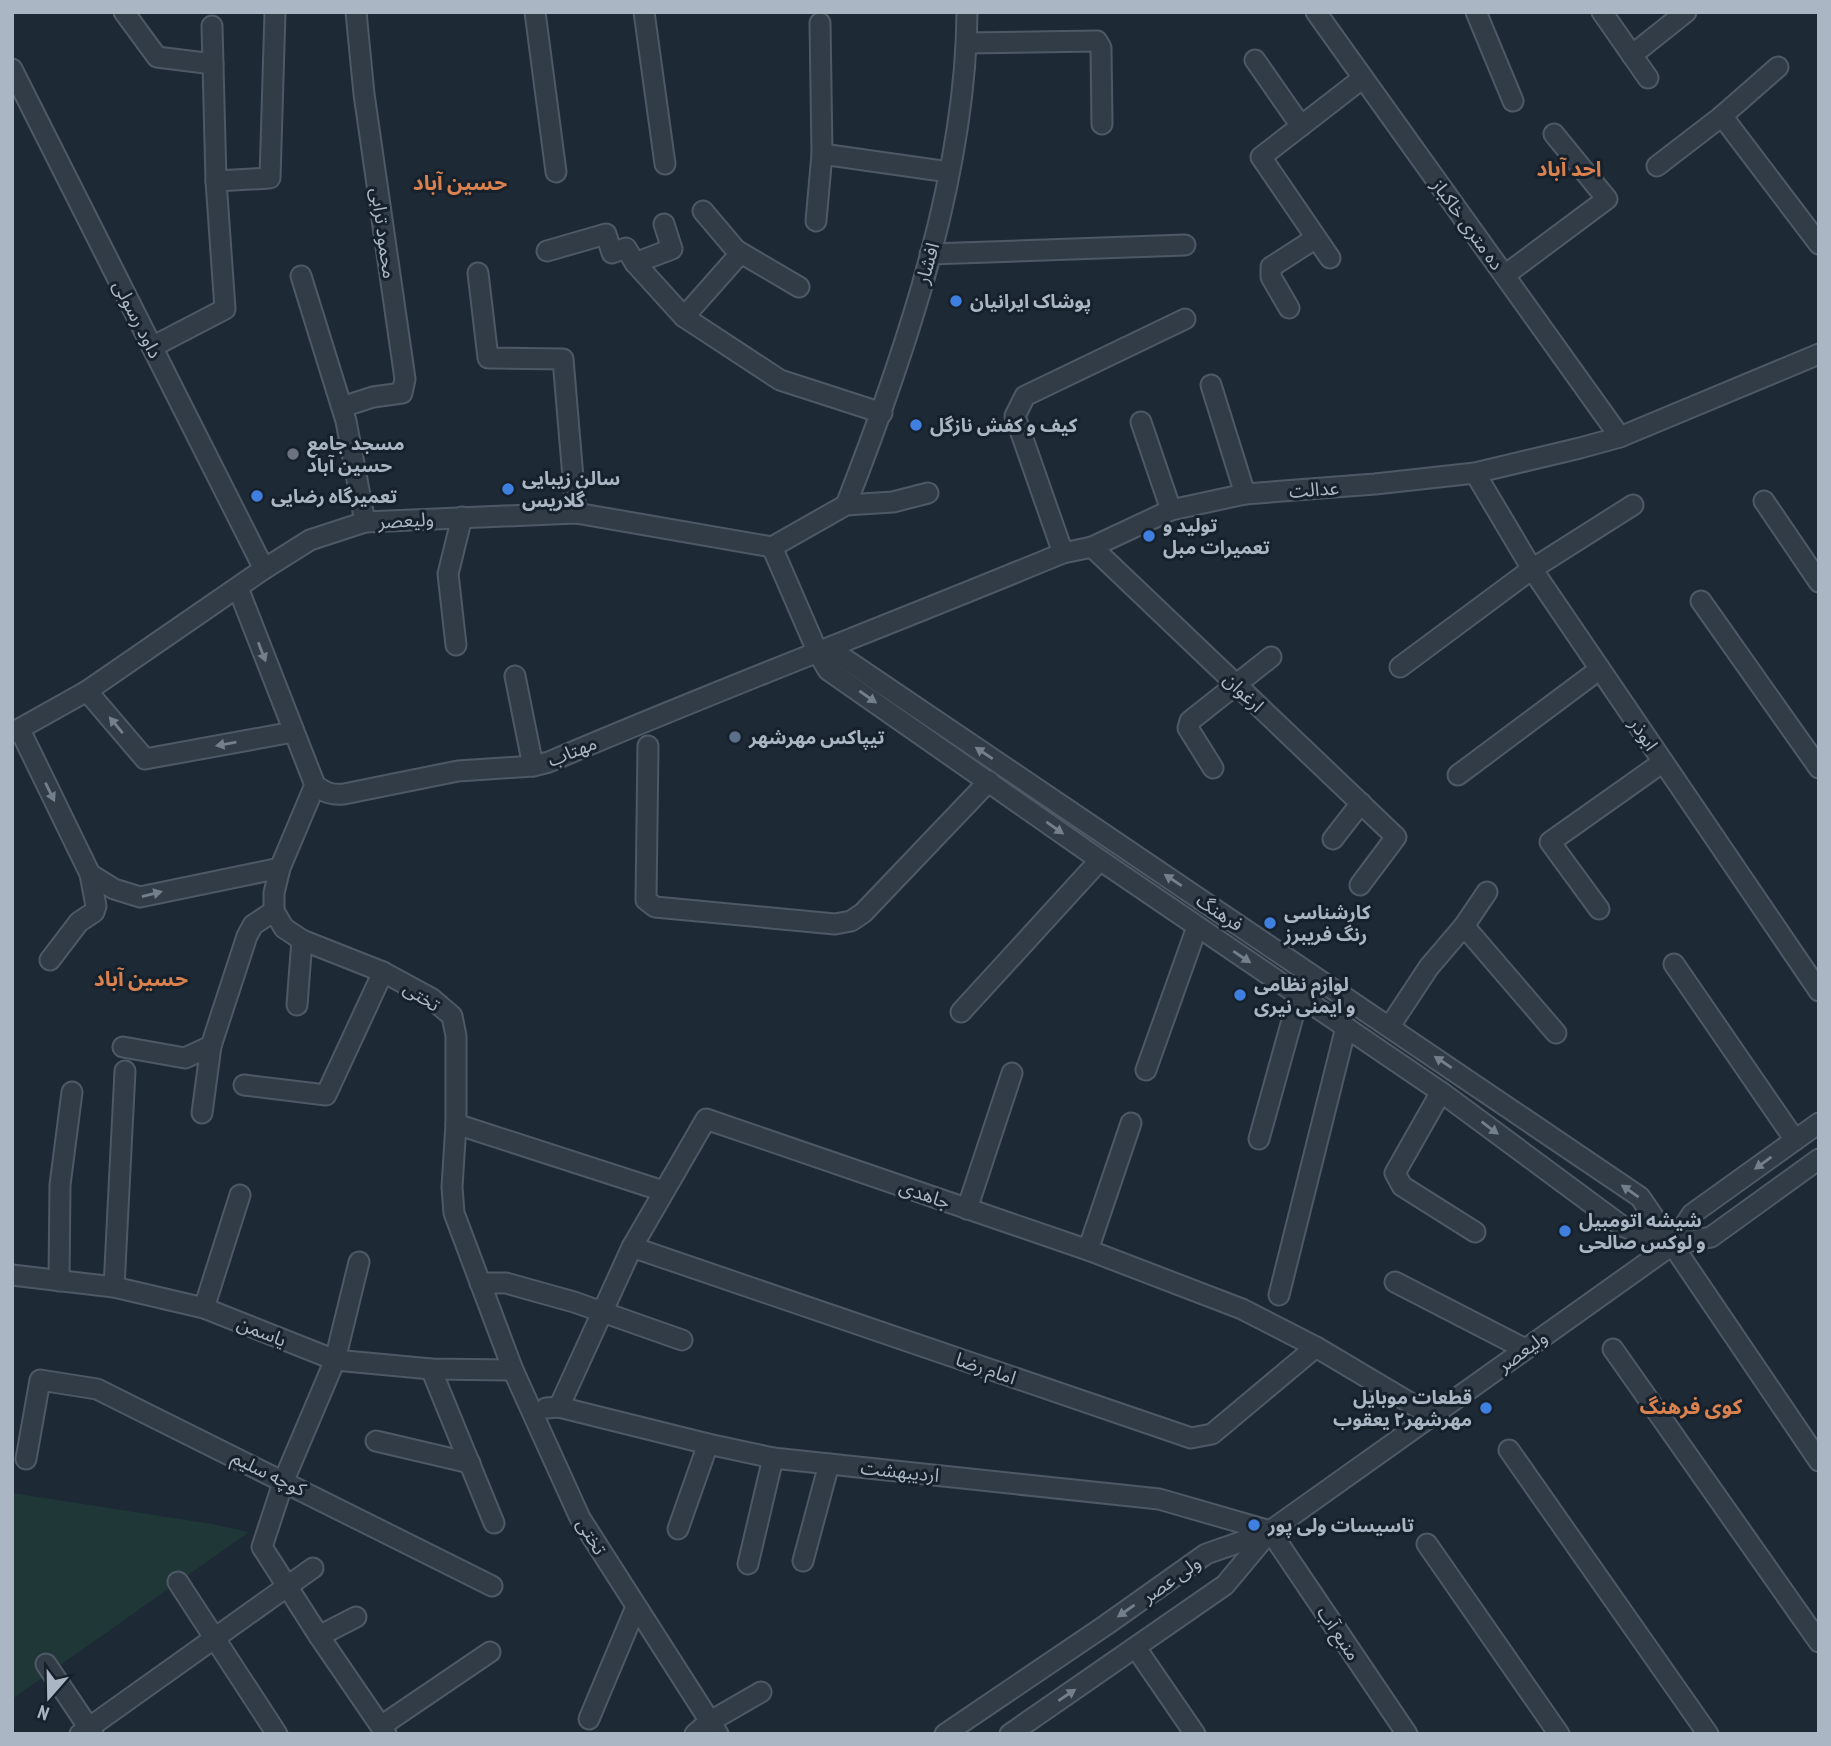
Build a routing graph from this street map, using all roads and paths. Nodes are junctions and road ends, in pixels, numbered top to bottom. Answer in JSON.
{"nodes":[{"id":1,"x":124,"y":12,"type":"edge"},
{"id":2,"x":275,"y":12,"type":"edge"},
{"id":3,"x":356,"y":12,"type":"edge"},
{"id":4,"x":535,"y":12,"type":"edge"},
{"id":5,"x":644,"y":12,"type":"edge"},
{"id":6,"x":967,"y":12,"type":"edge"},
{"id":7,"x":1316,"y":12,"type":"edge"},
{"id":8,"x":1476,"y":12,"type":"edge"},
{"id":9,"x":1602,"y":12,"type":"edge"},
{"id":10,"x":1686,"y":12,"type":"edge"},
{"id":11,"x":820,"y":23,"type":"dead end"},
{"id":12,"x":212,"y":26,"type":"dead end"},
{"id":13,"x":967,"y":43,"type":"junction"},
{"id":14,"x":1632,"y":55,"type":"junction"},
{"id":15,"x":1255,"y":60,"type":"dead end"},
{"id":16,"x":213,"y":64,"type":"junction"},
{"id":17,"x":1778,"y":67,"type":"dead end"},
{"id":18,"x":12,"y":69,"type":"edge"},
{"id":19,"x":1363,"y":78,"type":"junction"},
{"id":20,"x":1648,"y":78,"type":"dead end"},
{"id":21,"x":1513,"y":101,"type":"dead end"},
{"id":22,"x":1722,"y":117,"type":"junction"},
{"id":23,"x":1102,"y":124,"type":"dead end"},
{"id":24,"x":1301,"y":125,"type":"junction"},
{"id":25,"x":1554,"y":134,"type":"dead end"},
{"id":26,"x":822,"y":154,"type":"junction"},
{"id":27,"x":665,"y":164,"type":"dead end"},
{"id":28,"x":1657,"y":166,"type":"dead end"},
{"id":29,"x":556,"y":172,"type":"dead end"},
{"id":30,"x":949,"y":172,"type":"junction"},
{"id":31,"x":216,"y":181,"type":"junction"},
{"id":32,"x":703,"y":211,"type":"dead end"},
{"id":33,"x":816,"y":221,"type":"dead end"},
{"id":34,"x":664,"y":224,"type":"dead end"},
{"id":35,"x":1316,"y":238,"type":"junction"},
{"id":36,"x":1819,"y":244,"type":"edge"},
{"id":37,"x":1185,"y":245,"type":"dead end"},
{"id":38,"x":736,"y":250,"type":"junction"},
{"id":39,"x":547,"y":251,"type":"dead end"},
{"id":40,"x":930,"y":254,"type":"junction"},
{"id":41,"x":1330,"y":258,"type":"dead end"},
{"id":42,"x":635,"y":263,"type":"junction"},
{"id":43,"x":478,"y":273,"type":"dead end"},
{"id":44,"x":1505,"y":275,"type":"junction"},
{"id":45,"x":301,"y":276,"type":"dead end"},
{"id":46,"x":799,"y":287,"type":"dead end"},
{"id":47,"x":1289,"y":309,"type":"dead end"},
{"id":48,"x":684,"y":317,"type":"junction"},
{"id":49,"x":1185,"y":319,"type":"dead end"},
{"id":50,"x":152,"y":347,"type":"junction"},
{"id":51,"x":1817,"y":358,"type":"edge"},
{"id":52,"x":1211,"y":385,"type":"dead end"},
{"id":53,"x":342,"y":407,"type":"junction"},
{"id":54,"x":882,"y":413,"type":"junction"},
{"id":55,"x":1141,"y":422,"type":"dead end"},
{"id":56,"x":1620,"y":436,"type":"junction"},
{"id":57,"x":1475,"y":473,"type":"junction"},
{"id":58,"x":928,"y":493,"type":"dead end"},
{"id":59,"x":1245,"y":494,"type":"junction"},
{"id":60,"x":1764,"y":501,"type":"dead end"},
{"id":61,"x":846,"y":505,"type":"junction"},
{"id":62,"x":1633,"y":505,"type":"dead end"},
{"id":63,"x":1171,"y":510,"type":"junction"},
{"id":64,"x":576,"y":513,"type":"junction"},
{"id":65,"x":462,"y":517,"type":"junction"},
{"id":66,"x":365,"y":522,"type":"junction"},
{"id":67,"x":772,"y":547,"type":"junction"},
{"id":68,"x":1092,"y":547,"type":"junction"},
{"id":69,"x":1063,"y":553,"type":"junction"},
{"id":70,"x":264,"y":569,"type":"junction"},
{"id":71,"x":1532,"y":569,"type":"junction"},
{"id":72,"x":1819,"y":582,"type":"edge"},
{"id":73,"x":238,"y":588,"type":"junction"},
{"id":74,"x":1701,"y":601,"type":"dead end"},
{"id":75,"x":456,"y":645,"type":"dead end"},
{"id":76,"x":818,"y":653,"type":"junction"},
{"id":77,"x":1271,"y":657,"type":"dead end"},
{"id":78,"x":1400,"y":667,"type":"dead end"},
{"id":79,"x":1600,"y":669,"type":"junction"},
{"id":80,"x":515,"y":676,"type":"dead end"},
{"id":81,"x":1237,"y":685,"type":"junction"},
{"id":82,"x":87,"y":691,"type":"junction"},
{"id":83,"x":16,"y":732,"type":"edge"},
{"id":84,"x":293,"y":732,"type":"junction"},
{"id":85,"x":648,"y":746,"type":"dead end"},
{"id":86,"x":1663,"y":762,"type":"junction"},
{"id":87,"x":533,"y":766,"type":"junction"},
{"id":88,"x":1213,"y":768,"type":"dead end"},
{"id":89,"x":1819,"y":768,"type":"edge"},
{"id":90,"x":1458,"y":775,"type":"dead end"},
{"id":91,"x":989,"y":781,"type":"junction"},
{"id":92,"x":315,"y":785,"type":"junction"},
{"id":93,"x":1361,"y":803,"type":"junction"},
{"id":94,"x":1333,"y":839,"type":"dead end"},
{"id":95,"x":1100,"y":860,"type":"junction"},
{"id":96,"x":280,"y":867,"type":"junction"},
{"id":97,"x":90,"y":874,"type":"junction"},
{"id":98,"x":1360,"y":885,"type":"dead end"},
{"id":99,"x":1487,"y":892,"type":"dead end"},
{"id":100,"x":1599,"y":909,"type":"dead end"},
{"id":101,"x":274,"y":911,"type":"junction"},
{"id":102,"x":1464,"y":926,"type":"junction"},
{"id":103,"x":1198,"y":927,"type":"junction"},
{"id":104,"x":302,"y":940,"type":"junction"},
{"id":105,"x":50,"y":960,"type":"dead end"},
{"id":106,"x":1674,"y":964,"type":"dead end"},
{"id":107,"x":383,"y":972,"type":"junction"},
{"id":108,"x":1819,"y":991,"type":"edge"},
{"id":109,"x":1299,"y":995,"type":"junction"},
{"id":110,"x":297,"y":1005,"type":"dead end"},
{"id":111,"x":961,"y":1012,"type":"dead end"},
{"id":112,"x":1390,"y":1026,"type":"junction"},
{"id":113,"x":1346,"y":1027,"type":"junction"},
{"id":114,"x":1556,"y":1033,"type":"dead end"},
{"id":115,"x":211,"y":1046,"type":"junction"},
{"id":116,"x":123,"y":1047,"type":"dead end"},
{"id":117,"x":1146,"y":1070,"type":"dead end"},
{"id":118,"x":125,"y":1071,"type":"dead end"},
{"id":119,"x":1012,"y":1073,"type":"dead end"},
{"id":120,"x":244,"y":1085,"type":"dead end"},
{"id":121,"x":72,"y":1092,"type":"dead end"},
{"id":122,"x":1441,"y":1092,"type":"junction"},
{"id":123,"x":202,"y":1113,"type":"dead end"},
{"id":124,"x":1131,"y":1123,"type":"dead end"},
{"id":125,"x":1819,"y":1123,"type":"edge"},
{"id":126,"x":456,"y":1124,"type":"junction"},
{"id":127,"x":1259,"y":1139,"type":"dead end"},
{"id":128,"x":1795,"y":1140,"type":"junction"},
{"id":129,"x":1819,"y":1159,"type":"edge"},
{"id":130,"x":663,"y":1191,"type":"junction"},
{"id":131,"x":240,"y":1195,"type":"dead end"},
{"id":132,"x":967,"y":1209,"type":"junction"},
{"id":133,"x":1475,"y":1232,"type":"dead end"},
{"id":134,"x":1672,"y":1245,"type":"junction"},
{"id":135,"x":632,"y":1247,"type":"junction"},
{"id":136,"x":1088,"y":1250,"type":"junction"},
{"id":137,"x":359,"y":1262,"type":"dead end"},
{"id":138,"x":12,"y":1275,"type":"edge"},
{"id":139,"x":59,"y":1281,"type":"junction"},
{"id":140,"x":1395,"y":1282,"type":"dead end"},
{"id":141,"x":480,"y":1283,"type":"junction"},
{"id":142,"x":114,"y":1287,"type":"junction"},
{"id":143,"x":1279,"y":1295,"type":"dead end"},
{"id":144,"x":204,"y":1308,"type":"junction"},
{"id":145,"x":603,"y":1312,"type":"junction"},
{"id":146,"x":682,"y":1340,"type":"dead end"},
{"id":147,"x":1316,"y":1347,"type":"junction"},
{"id":148,"x":1525,"y":1349,"type":"junction"},
{"id":149,"x":1614,"y":1349,"type":"dead end"},
{"id":150,"x":335,"y":1360,"type":"junction"},
{"id":151,"x":431,"y":1368,"type":"junction"},
{"id":152,"x":513,"y":1370,"type":"junction"},
{"id":153,"x":559,"y":1406,"type":"junction"},
{"id":154,"x":531,"y":1409,"type":"junction"},
{"id":155,"x":1432,"y":1416,"type":"junction"},
{"id":156,"x":376,"y":1441,"type":"dead end"},
{"id":157,"x":708,"y":1444,"type":"junction"},
{"id":158,"x":1510,"y":1450,"type":"dead end"},
{"id":159,"x":773,"y":1458,"type":"junction"},
{"id":160,"x":26,"y":1459,"type":"dead end"},
{"id":161,"x":1819,"y":1461,"type":"edge"},
{"id":162,"x":470,"y":1463,"type":"junction"},
{"id":163,"x":829,"y":1464,"type":"junction"},
{"id":164,"x":284,"y":1480,"type":"junction"},
{"id":165,"x":494,"y":1523,"type":"dead end"},
{"id":166,"x":678,"y":1529,"type":"dead end"},
{"id":167,"x":1270,"y":1531,"type":"junction"},
{"id":168,"x":1427,"y":1544,"type":"dead end"},
{"id":169,"x":803,"y":1561,"type":"dead end"},
{"id":170,"x":748,"y":1564,"type":"dead end"},
{"id":171,"x":313,"y":1568,"type":"dead end"},
{"id":172,"x":178,"y":1582,"type":"dead end"},
{"id":173,"x":492,"y":1586,"type":"dead end"},
{"id":174,"x":286,"y":1587,"type":"junction"},
{"id":175,"x":636,"y":1607,"type":"junction"},
{"id":176,"x":356,"y":1617,"type":"dead end"},
{"id":177,"x":319,"y":1636,"type":"junction"},
{"id":178,"x":215,"y":1638,"type":"junction"},
{"id":179,"x":1819,"y":1642,"type":"edge"},
{"id":180,"x":1136,"y":1648,"type":"junction"},
{"id":181,"x":490,"y":1652,"type":"dead end"},
{"id":182,"x":46,"y":1664,"type":"dead end"},
{"id":183,"x":761,"y":1692,"type":"dead end"},
{"id":184,"x":589,"y":1719,"type":"dead end"},
{"id":185,"x":383,"y":1730,"type":"edge"},
{"id":186,"x":707,"y":1730,"type":"edge"},
{"id":187,"x":88,"y":1732,"type":"edge"},
{"id":188,"x":276,"y":1734,"type":"edge"},
{"id":189,"x":945,"y":1734,"type":"edge"},
{"id":190,"x":1010,"y":1734,"type":"edge"},
{"id":191,"x":1195,"y":1734,"type":"edge"},
{"id":192,"x":1407,"y":1734,"type":"edge"},
{"id":193,"x":1559,"y":1734,"type":"edge"},
{"id":194,"x":1709,"y":1734,"type":"edge"}],
"edges":[{"from":1,"to":16,"type":"street"},
{"from":2,"to":31,"type":"street"},
{"from":3,"to":53,"type":"street","name":"محمود ترابی"},
{"from":4,"to":29,"type":"street"},
{"from":5,"to":27,"type":"street"},
{"from":6,"to":13,"type":"street","name":"افشار"},
{"from":7,"to":19,"type":"street","name":"ده متری خاکباز"},
{"from":8,"to":21,"type":"street"},
{"from":9,"to":14,"type":"street"},
{"from":10,"to":14,"type":"street"},
{"from":11,"to":26,"type":"street"},
{"from":12,"to":16,"type":"street"},
{"from":13,"to":23,"type":"street"},
{"from":13,"to":30,"type":"street","name":"افشار"},
{"from":14,"to":20,"type":"street"},
{"from":15,"to":24,"type":"street"},
{"from":16,"to":31,"type":"street"},
{"from":17,"to":22,"type":"street"},
{"from":18,"to":50,"type":"street","name":"داود رسولی"},
{"from":19,"to":24,"type":"street"},
{"from":19,"to":44,"type":"street","name":"ده متری خاکباز"},
{"from":22,"to":28,"type":"street"},
{"from":22,"to":36,"type":"street"},
{"from":24,"to":35,"type":"street"},
{"from":25,"to":44,"type":"street"},
{"from":26,"to":30,"type":"street"},
{"from":26,"to":33,"type":"street"},
{"from":30,"to":40,"type":"street","name":"افشار"},
{"from":31,"to":50,"type":"street"},
{"from":32,"to":38,"type":"street"},
{"from":34,"to":42,"type":"street"},
{"from":35,"to":41,"type":"street"},
{"from":35,"to":47,"type":"street"},
{"from":37,"to":40,"type":"street"},
{"from":38,"to":46,"type":"street"},
{"from":38,"to":48,"type":"street"},
{"from":39,"to":42,"type":"street"},
{"from":40,"to":54,"type":"street","name":"افشار"},
{"from":42,"to":48,"type":"street"},
{"from":43,"to":64,"type":"street"},
{"from":44,"to":56,"type":"street","name":"ده متری خاکباز"},
{"from":45,"to":53,"type":"street"},
{"from":48,"to":54,"type":"street"},
{"from":49,"to":69,"type":"street"},
{"from":50,"to":70,"type":"street","name":"داود رسولی"},
{"from":51,"to":56,"type":"street","name":"عدالت"},
{"from":52,"to":59,"type":"street"},
{"from":53,"to":66,"type":"street"},
{"from":54,"to":61,"type":"street","name":"افشار"},
{"from":55,"to":63,"type":"street"},
{"from":56,"to":57,"type":"street","name":"عدالت"},
{"from":57,"to":59,"type":"street","name":"عدالت"},
{"from":57,"to":71,"type":"street","name":"ابوذر"},
{"from":58,"to":61,"type":"street"},
{"from":59,"to":63,"type":"street","name":"عدالت"},
{"from":60,"to":72,"type":"street"},
{"from":61,"to":67,"type":"street"},
{"from":62,"to":71,"type":"street"},
{"from":63,"to":68,"type":"street","name":"عدالت"},
{"from":64,"to":65,"type":"street","name":"ولیعصر"},
{"from":64,"to":67,"type":"street","name":"ولیعصر"},
{"from":65,"to":66,"type":"street","name":"ولیعصر"},
{"from":65,"to":75,"type":"street"},
{"from":66,"to":70,"type":"street","name":"ولیعصر"},
{"from":67,"to":76,"type":"street","name":"فرهنگ"},
{"from":68,"to":69,"type":"street","name":"عدالت"},
{"from":68,"to":81,"type":"street","name":"ارغوان"},
{"from":69,"to":76,"type":"street","name":"عدالت"},
{"from":70,"to":73,"type":"street","name":"ولیعصر"},
{"from":71,"to":78,"type":"street"},
{"from":71,"to":79,"type":"street","name":"ابوذر"},
{"from":73,"to":82,"type":"street","name":"ولیعصر"},
{"from":73,"to":84,"type":"street","one_way":true},
{"from":74,"to":89,"type":"street"},
{"from":76,"to":87,"type":"street","name":"مهتاب"},
{"from":76,"to":91,"type":"street","name":"فرهنگ","one_way":true},
{"from":112,"to":76,"type":"street","name":"فرهنگ","one_way":true},
{"from":77,"to":81,"type":"street"},
{"from":79,"to":86,"type":"street","name":"ابوذر"},
{"from":79,"to":90,"type":"street"},
{"from":80,"to":87,"type":"street"},
{"from":81,"to":88,"type":"street"},
{"from":81,"to":93,"type":"street","name":"ارغوان"},
{"from":82,"to":83,"type":"street","name":"ولیعصر"},
{"from":84,"to":82,"type":"street","one_way":true},
{"from":83,"to":97,"type":"street","one_way":true},
{"from":84,"to":92,"type":"street"},
{"from":85,"to":91,"type":"street"},
{"from":86,"to":100,"type":"street"},
{"from":86,"to":108,"type":"street","name":"ابوذر"},
{"from":87,"to":92,"type":"street","name":"مهتاب"},
{"from":91,"to":95,"type":"street","name":"فرهنگ","one_way":true},
{"from":92,"to":96,"type":"street"},
{"from":93,"to":94,"type":"street"},
{"from":93,"to":98,"type":"street","name":"ارغوان"},
{"from":95,"to":103,"type":"street","name":"فرهنگ"},
{"from":95,"to":111,"type":"street"},
{"from":97,"to":96,"type":"street","one_way":true},
{"from":96,"to":101,"type":"street"},
{"from":97,"to":105,"type":"street"},
{"from":99,"to":102,"type":"street"},
{"from":101,"to":104,"type":"street","name":"تختی"},
{"from":101,"to":115,"type":"street"},
{"from":102,"to":112,"type":"street"},
{"from":102,"to":114,"type":"street"},
{"from":103,"to":109,"type":"street","name":"فرهنگ","one_way":true},
{"from":103,"to":117,"type":"street"},
{"from":104,"to":107,"type":"street","name":"تختی"},
{"from":104,"to":110,"type":"street"},
{"from":106,"to":128,"type":"street"},
{"from":107,"to":120,"type":"street"},
{"from":107,"to":126,"type":"street","name":"تختی"},
{"from":109,"to":113,"type":"street","name":"فرهنگ"},
{"from":109,"to":127,"type":"street"},
{"from":134,"to":112,"type":"street","name":"فرهنگ","one_way":true},
{"from":113,"to":122,"type":"street","name":"فرهنگ"},
{"from":113,"to":143,"type":"street"},
{"from":115,"to":116,"type":"street"},
{"from":115,"to":123,"type":"street"},
{"from":118,"to":142,"type":"street"},
{"from":119,"to":132,"type":"street"},
{"from":121,"to":139,"type":"street"},
{"from":122,"to":133,"type":"street"},
{"from":122,"to":134,"type":"street","name":"فرهنگ","one_way":true},
{"from":124,"to":136,"type":"street"},
{"from":125,"to":128,"type":"street","name":"ولیعصر"},
{"from":126,"to":130,"type":"street"},
{"from":126,"to":141,"type":"street","name":"تختی"},
{"from":128,"to":134,"type":"street","name":"ولیعصر","one_way":true},
{"from":129,"to":134,"type":"street","name":"ولیعصر"},
{"from":130,"to":132,"type":"street","name":"جاهدی"},
{"from":130,"to":135,"type":"street","name":"جاهدی"},
{"from":131,"to":144,"type":"street"},
{"from":132,"to":136,"type":"street","name":"جاهدی"},
{"from":134,"to":148,"type":"street","name":"ولیعصر"},
{"from":134,"to":161,"type":"street","name":"فرهنگ"},
{"from":135,"to":145,"type":"street","name":"جاهدی"},
{"from":135,"to":147,"type":"street","name":"امام رضا"},
{"from":136,"to":147,"type":"street","name":"جاهدی"},
{"from":137,"to":150,"type":"street"},
{"from":138,"to":139,"type":"street","name":"یاسمن"},
{"from":139,"to":142,"type":"street","name":"یاسمن"},
{"from":140,"to":148,"type":"street"},
{"from":141,"to":145,"type":"street"},
{"from":141,"to":152,"type":"street","name":"تختی"},
{"from":142,"to":144,"type":"street","name":"یاسمن"},
{"from":144,"to":150,"type":"street","name":"یاسمن"},
{"from":145,"to":146,"type":"street"},
{"from":145,"to":153,"type":"street","name":"جاهدی"},
{"from":147,"to":155,"type":"street","name":"جاهدی"},
{"from":148,"to":155,"type":"street","name":"ولیعصر"},
{"from":149,"to":179,"type":"street"},
{"from":150,"to":151,"type":"street","name":"یاسمن"},
{"from":150,"to":164,"type":"street"},
{"from":151,"to":152,"type":"street","name":"یاسمن"},
{"from":151,"to":162,"type":"street"},
{"from":152,"to":154,"type":"street","name":"تختی"},
{"from":153,"to":154,"type":"street","name":"اردیبهشت"},
{"from":153,"to":157,"type":"street","name":"اردیبهشت"},
{"from":154,"to":175,"type":"street","name":"تختی"},
{"from":155,"to":167,"type":"street","name":"ولیعصر"},
{"from":156,"to":162,"type":"street"},
{"from":157,"to":159,"type":"street","name":"اردیبهشت"},
{"from":157,"to":166,"type":"street"},
{"from":158,"to":194,"type":"street"},
{"from":159,"to":163,"type":"street","name":"اردیبهشت"},
{"from":159,"to":170,"type":"street"},
{"from":160,"to":164,"type":"street","name":"کوچه سلیم"},
{"from":162,"to":165,"type":"street"},
{"from":163,"to":167,"type":"street","name":"اردیبهشت"},
{"from":163,"to":169,"type":"street"},
{"from":164,"to":173,"type":"street","name":"کوچه سلیم"},
{"from":164,"to":174,"type":"street"},
{"from":167,"to":180,"type":"street","name":"ولی عصر"},
{"from":167,"to":189,"type":"street","name":"ولی عصر","one_way":true},
{"from":167,"to":192,"type":"street","name":"منبع آب"},
{"from":168,"to":193,"type":"street"},
{"from":171,"to":174,"type":"street"},
{"from":172,"to":178,"type":"street"},
{"from":174,"to":177,"type":"street"},
{"from":174,"to":178,"type":"street"},
{"from":175,"to":184,"type":"street"},
{"from":175,"to":186,"type":"street","name":"تختی"},
{"from":176,"to":177,"type":"street"},
{"from":177,"to":185,"type":"street"},
{"from":178,"to":187,"type":"street"},
{"from":178,"to":188,"type":"street"},
{"from":190,"to":180,"type":"street","name":"ولی عصر","one_way":true},
{"from":180,"to":191,"type":"street"},
{"from":181,"to":185,"type":"street"},
{"from":182,"to":187,"type":"street"},
{"from":183,"to":186,"type":"street"}]}
